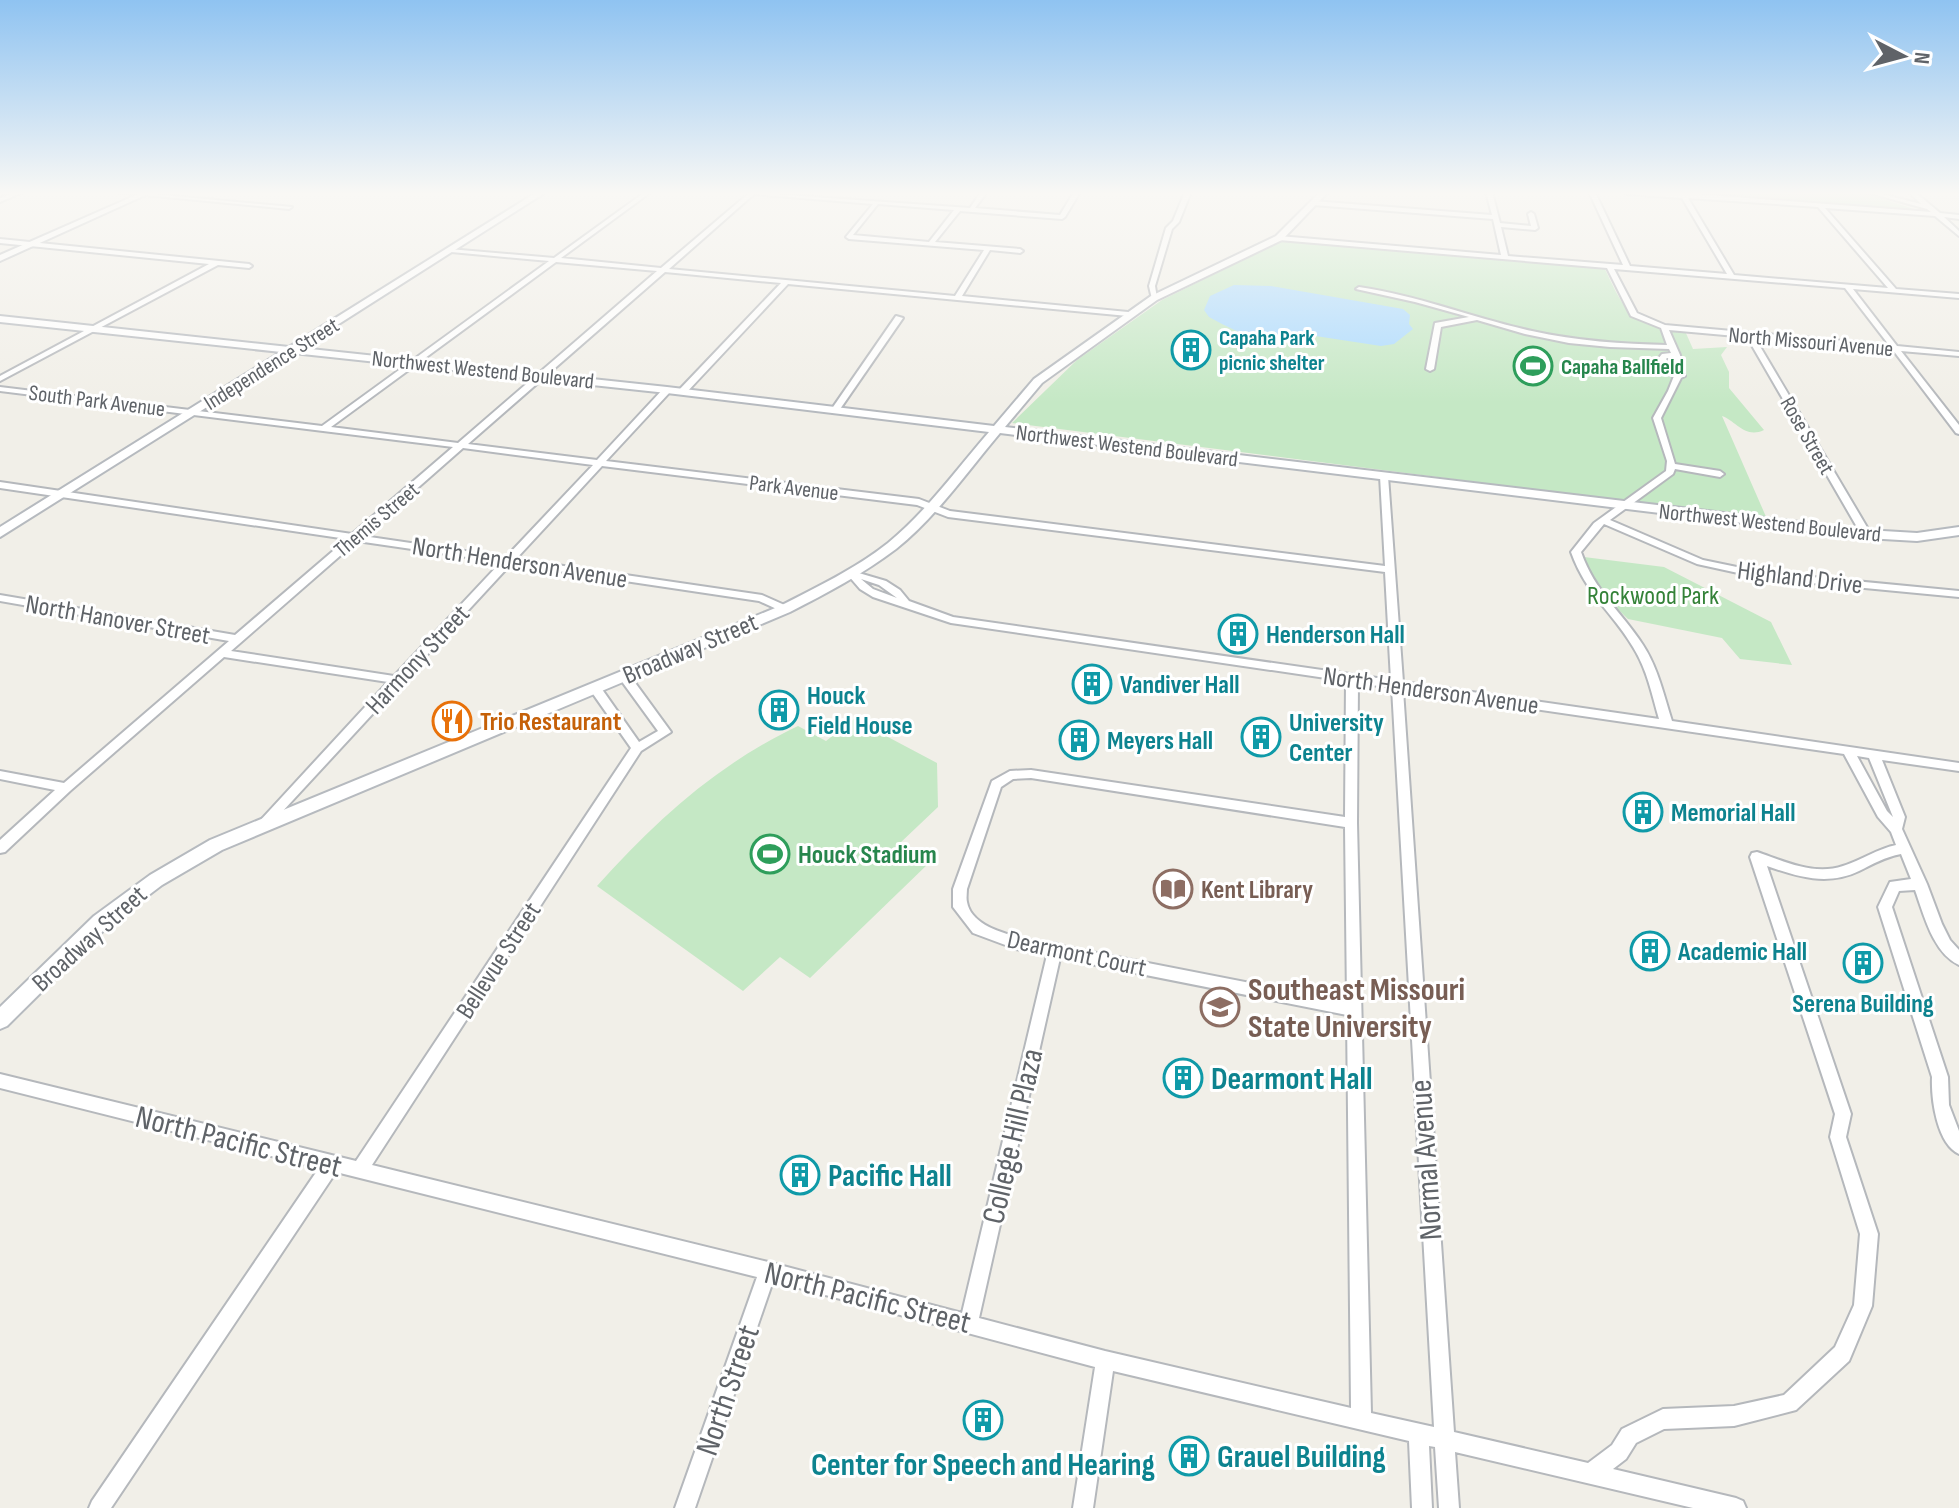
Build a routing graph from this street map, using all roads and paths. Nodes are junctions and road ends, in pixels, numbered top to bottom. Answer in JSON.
{"nodes":[{"id":1,"x":211,"y":262,"type":"edge"},
{"id":2,"x":431,"y":262,"type":"edge"},
{"id":3,"x":551,"y":262,"type":"edge"},
{"id":4,"x":589,"y":262,"type":"edge"},
{"id":5,"x":673,"y":262,"type":"edge"},
{"id":6,"x":980,"y":262,"type":"edge"},
{"id":7,"x":1159,"y":262,"type":"edge"},
{"id":8,"x":1228,"y":262,"type":"edge"},
{"id":9,"x":1567,"y":262,"type":"edge"},
{"id":10,"x":1625,"y":262,"type":"edge"},
{"id":11,"x":1723,"y":262,"type":"edge"},
{"id":12,"x":1870,"y":262,"type":"edge"},
{"id":13,"x":217,"y":263,"type":"junction"},
{"id":14,"x":249,"y":266,"type":"dead end"},
{"id":15,"x":1609,"y":266,"type":"junction"},
{"id":16,"x":1628,"y":268,"type":"junction"},
{"id":17,"x":664,"y":270,"type":"junction"},
{"id":18,"x":1731,"y":276,"type":"junction"},
{"id":19,"x":786,"y":282,"type":"junction"},
{"id":20,"x":1847,"y":286,"type":"junction"},
{"id":21,"x":1359,"y":289,"type":"dead end"},
{"id":22,"x":1894,"y":290,"type":"junction"},
{"id":23,"x":1959,"y":296,"type":"edge"},
{"id":24,"x":957,"y":298,"type":"junction"},
{"id":25,"x":1154,"y":298,"type":"junction"},
{"id":26,"x":1128,"y":314,"type":"junction"},
{"id":27,"x":0,"y":317,"type":"edge"},
{"id":28,"x":899,"y":318,"type":"dead end"},
{"id":29,"x":1483,"y":318,"type":"junction"},
{"id":30,"x":97,"y":327,"type":"junction"},
{"id":31,"x":1664,"y":327,"type":"junction"},
{"id":32,"x":1750,"y":335,"type":"junction"},
{"id":33,"x":294,"y":348,"type":"junction"},
{"id":34,"x":1895,"y":348,"type":"junction"},
{"id":35,"x":1674,"y":351,"type":"junction"},
{"id":36,"x":1959,"y":354,"type":"edge"},
{"id":37,"x":414,"y":361,"type":"junction"},
{"id":38,"x":1430,"y":369,"type":"dead end"},
{"id":39,"x":542,"y":376,"type":"junction"},
{"id":40,"x":1681,"y":376,"type":"junction"},
{"id":41,"x":0,"y":379,"type":"edge"},
{"id":42,"x":0,"y":389,"type":"edge"},
{"id":43,"x":667,"y":390,"type":"junction"},
{"id":44,"x":682,"y":392,"type":"junction"},
{"id":45,"x":835,"y":410,"type":"junction"},
{"id":46,"x":195,"y":412,"type":"junction"},
{"id":47,"x":996,"y":428,"type":"junction"},
{"id":48,"x":323,"y":429,"type":"junction"},
{"id":49,"x":1959,"y":431,"type":"edge"},
{"id":50,"x":461,"y":447,"type":"junction"},
{"id":51,"x":599,"y":463,"type":"junction"},
{"id":52,"x":1671,"y":466,"type":"junction"},
{"id":53,"x":1720,"y":474,"type":"dead end"},
{"id":54,"x":1384,"y":476,"type":"junction"},
{"id":55,"x":0,"y":485,"type":"edge"},
{"id":56,"x":64,"y":493,"type":"junction"},
{"id":57,"x":1620,"y":505,"type":"junction"},
{"id":58,"x":931,"y":507,"type":"junction"},
{"id":59,"x":1603,"y":520,"type":"junction"},
{"id":60,"x":1959,"y":531,"type":"edge"},
{"id":61,"x":0,"y":533,"type":"edge"},
{"id":62,"x":1866,"y":534,"type":"junction"},
{"id":63,"x":355,"y":536,"type":"junction"},
{"id":64,"x":509,"y":560,"type":"junction"},
{"id":65,"x":1391,"y":570,"type":"junction"},
{"id":66,"x":852,"y":574,"type":"junction"},
{"id":67,"x":1959,"y":594,"type":"edge"},
{"id":68,"x":0,"y":598,"type":"edge"},
{"id":69,"x":785,"y":609,"type":"junction"},
{"id":70,"x":237,"y":639,"type":"junction"},
{"id":71,"x":220,"y":653,"type":"junction"},
{"id":72,"x":624,"y":676,"type":"junction"},
{"id":73,"x":1352,"y":679,"type":"junction"},
{"id":74,"x":398,"y":680,"type":"junction"},
{"id":75,"x":1397,"y":685,"type":"junction"},
{"id":76,"x":595,"y":688,"type":"junction"},
{"id":77,"x":1667,"y":725,"type":"junction"},
{"id":78,"x":637,"y":748,"type":"junction"},
{"id":79,"x":1849,"y":752,"type":"junction"},
{"id":80,"x":1874,"y":756,"type":"junction"},
{"id":81,"x":1959,"y":767,"type":"edge"},
{"id":82,"x":0,"y":775,"type":"edge"},
{"id":83,"x":66,"y":788,"type":"junction"},
{"id":84,"x":264,"y":823,"type":"junction"},
{"id":85,"x":1351,"y":823,"type":"junction"},
{"id":86,"x":1896,"y":829,"type":"junction"},
{"id":87,"x":0,"y":848,"type":"edge"},
{"id":88,"x":1903,"y":849,"type":"junction"},
{"id":89,"x":1920,"y":884,"type":"junction"},
{"id":90,"x":1055,"y":949,"type":"junction"},
{"id":91,"x":1959,"y":959,"type":"edge"},
{"id":92,"x":1355,"y":1010,"type":"junction"},
{"id":93,"x":0,"y":1020,"type":"edge"},
{"id":94,"x":0,"y":1081,"type":"edge"},
{"id":95,"x":1959,"y":1146,"type":"edge"},
{"id":96,"x":331,"y":1165,"type":"junction"},
{"id":97,"x":359,"y":1171,"type":"junction"},
{"id":98,"x":768,"y":1271,"type":"junction"},
{"id":99,"x":969,"y":1323,"type":"junction"},
{"id":100,"x":1105,"y":1360,"type":"junction"},
{"id":101,"x":1361,"y":1418,"type":"junction"},
{"id":102,"x":1418,"y":1432,"type":"junction"},
{"id":103,"x":1444,"y":1438,"type":"junction"},
{"id":104,"x":1590,"y":1474,"type":"junction"},
{"id":105,"x":99,"y":1508,"type":"edge"},
{"id":106,"x":685,"y":1508,"type":"edge"},
{"id":107,"x":1083,"y":1508,"type":"edge"},
{"id":108,"x":1422,"y":1508,"type":"edge"},
{"id":109,"x":1449,"y":1508,"type":"edge"},
{"id":110,"x":1736,"y":1508,"type":"edge"}],
"edges":[{"from":1,"to":13,"type":"street"},
{"from":2,"to":33,"type":"street","name":"Independence Street"},
{"from":3,"to":37,"type":"street"},
{"from":4,"to":17,"type":"street"},
{"from":5,"to":17,"type":"street","name":"Themis Street"},
{"from":6,"to":24,"type":"street"},
{"from":7,"to":25,"type":"street"},
{"from":8,"to":25,"type":"street","name":"Broadway Street"},
{"from":9,"to":15,"type":"street"},
{"from":10,"to":16,"type":"street"},
{"from":11,"to":18,"type":"street"},
{"from":12,"to":22,"type":"street"},
{"from":13,"to":14,"type":"street"},
{"from":13,"to":30,"type":"street"},
{"from":15,"to":16,"type":"street"},
{"from":15,"to":31,"type":"street"},
{"from":16,"to":18,"type":"street"},
{"from":17,"to":19,"type":"street"},
{"from":17,"to":39,"type":"street","name":"Themis Street"},
{"from":18,"to":20,"type":"street"},
{"from":19,"to":24,"type":"street"},
{"from":19,"to":44,"type":"street"},
{"from":20,"to":22,"type":"street"},
{"from":20,"to":34,"type":"street"},
{"from":21,"to":29,"type":"street"},
{"from":22,"to":23,"type":"street"},
{"from":24,"to":26,"type":"street"},
{"from":25,"to":26,"type":"street","name":"Broadway Street"},
{"from":26,"to":47,"type":"street","name":"Broadway Street"},
{"from":27,"to":30,"type":"street","name":"Northwest Westend Boulevard"},
{"from":28,"to":45,"type":"street"},
{"from":29,"to":35,"type":"street"},
{"from":29,"to":38,"type":"street"},
{"from":30,"to":33,"type":"street","name":"Northwest Westend Boulevard"},
{"from":30,"to":41,"type":"street"},
{"from":31,"to":32,"type":"street","name":"North Missouri Avenue"},
{"from":31,"to":35,"type":"street"},
{"from":32,"to":34,"type":"street","name":"North Missouri Avenue"},
{"from":32,"to":62,"type":"street","name":"Rose Street"},
{"from":33,"to":37,"type":"street","name":"Northwest Westend Boulevard"},
{"from":33,"to":46,"type":"street","name":"Independence Street"},
{"from":34,"to":36,"type":"street","name":"North Missouri Avenue"},
{"from":34,"to":49,"type":"street"},
{"from":35,"to":40,"type":"street"},
{"from":35,"to":40,"type":"street"},
{"from":37,"to":39,"type":"street","name":"Northwest Westend Boulevard"},
{"from":37,"to":48,"type":"street"},
{"from":39,"to":43,"type":"street","name":"Northwest Westend Boulevard"},
{"from":39,"to":50,"type":"street","name":"Themis Street"},
{"from":40,"to":52,"type":"street"},
{"from":42,"to":46,"type":"street","name":"South Park Avenue"},
{"from":43,"to":44,"type":"street","name":"Northwest Westend Boulevard"},
{"from":43,"to":51,"type":"street","name":"Harmony Street"},
{"from":44,"to":45,"type":"street","name":"Northwest Westend Boulevard"},
{"from":45,"to":47,"type":"street","name":"Northwest Westend Boulevard"},
{"from":46,"to":48,"type":"street","name":"Park Avenue"},
{"from":46,"to":56,"type":"street","name":"Independence Street"},
{"from":47,"to":54,"type":"street","name":"Northwest Westend Boulevard"},
{"from":47,"to":58,"type":"street","name":"Broadway Street"},
{"from":48,"to":50,"type":"street","name":"Park Avenue"},
{"from":50,"to":51,"type":"street","name":"Park Avenue"},
{"from":50,"to":63,"type":"street","name":"Themis Street"},
{"from":51,"to":58,"type":"street","name":"Park Avenue"},
{"from":51,"to":64,"type":"street","name":"Harmony Street"},
{"from":52,"to":53,"type":"street"},
{"from":52,"to":57,"type":"street"},
{"from":54,"to":57,"type":"street","name":"Northwest Westend Boulevard"},
{"from":54,"to":65,"type":"street","name":"Normal Avenue"},
{"from":55,"to":56,"type":"street","name":"North Henderson Avenue"},
{"from":56,"to":61,"type":"street","name":"Independence Street"},
{"from":56,"to":63,"type":"street","name":"North Henderson Avenue"},
{"from":57,"to":59,"type":"street"},
{"from":57,"to":62,"type":"street","name":"Northwest Westend Boulevard"},
{"from":58,"to":65,"type":"street","name":"Park Avenue"},
{"from":58,"to":66,"type":"street","name":"Broadway Street"},
{"from":59,"to":67,"type":"street","name":"Highland Drive"},
{"from":59,"to":77,"type":"street"},
{"from":60,"to":62,"type":"street","name":"Northwest Westend Boulevard"},
{"from":63,"to":64,"type":"street","name":"North Henderson Avenue"},
{"from":63,"to":70,"type":"street","name":"Themis Street"},
{"from":64,"to":69,"type":"street","name":"North Henderson Avenue"},
{"from":64,"to":74,"type":"street","name":"Harmony Street"},
{"from":65,"to":75,"type":"street","name":"Normal Avenue"},
{"from":66,"to":69,"type":"street","name":"Broadway Street"},
{"from":66,"to":73,"type":"street","name":"North Henderson Avenue"},
{"from":68,"to":70,"type":"street","name":"North Hanover Street"},
{"from":69,"to":72,"type":"street","name":"Broadway Street"},
{"from":70,"to":71,"type":"street","name":"Themis Street"},
{"from":71,"to":74,"type":"street","name":"North Hanover Street"},
{"from":71,"to":83,"type":"street","name":"Themis Street"},
{"from":72,"to":76,"type":"street","name":"Broadway Street"},
{"from":72,"to":78,"type":"street","name":"Bellevue Street"},
{"from":73,"to":75,"type":"street","name":"North Henderson Avenue"},
{"from":73,"to":85,"type":"street"},
{"from":74,"to":84,"type":"street","name":"Harmony Street"},
{"from":75,"to":77,"type":"street","name":"North Henderson Avenue"},
{"from":75,"to":103,"type":"street","name":"Normal Avenue"},
{"from":76,"to":78,"type":"street"},
{"from":76,"to":84,"type":"street","name":"Broadway Street"},
{"from":77,"to":79,"type":"street","name":"North Henderson Avenue"},
{"from":78,"to":97,"type":"street","name":"Bellevue Street"},
{"from":79,"to":80,"type":"street","name":"North Henderson Avenue"},
{"from":79,"to":86,"type":"street"},
{"from":80,"to":81,"type":"street","name":"North Henderson Avenue"},
{"from":80,"to":86,"type":"street"},
{"from":82,"to":83,"type":"street"},
{"from":83,"to":87,"type":"street","name":"Themis Street"},
{"from":84,"to":93,"type":"street","name":"Broadway Street"},
{"from":85,"to":90,"type":"street","name":"Dearmont Court"},
{"from":85,"to":92,"type":"street"},
{"from":86,"to":88,"type":"street"},
{"from":88,"to":89,"type":"street"},
{"from":88,"to":104,"type":"street"},
{"from":89,"to":91,"type":"street"},
{"from":89,"to":95,"type":"street"},
{"from":90,"to":92,"type":"street","name":"Dearmont Court"},
{"from":90,"to":99,"type":"street","name":"College Hill Plaza"},
{"from":92,"to":101,"type":"street"},
{"from":94,"to":96,"type":"street","name":"North Pacific Street"},
{"from":96,"to":97,"type":"street","name":"North Pacific Street"},
{"from":96,"to":105,"type":"street"},
{"from":97,"to":98,"type":"street","name":"North Pacific Street"},
{"from":98,"to":99,"type":"street","name":"North Pacific Street"},
{"from":98,"to":106,"type":"street","name":"North Street"},
{"from":99,"to":100,"type":"street","name":"North Pacific Street"},
{"from":100,"to":101,"type":"street","name":"North Pacific Street"},
{"from":100,"to":107,"type":"street"},
{"from":101,"to":102,"type":"street","name":"North Pacific Street"},
{"from":102,"to":103,"type":"street","name":"North Pacific Street"},
{"from":102,"to":108,"type":"street"},
{"from":103,"to":104,"type":"street","name":"North Pacific Street"},
{"from":103,"to":109,"type":"street","name":"Normal Avenue"},
{"from":104,"to":110,"type":"street","name":"North Pacific Street"}]}
